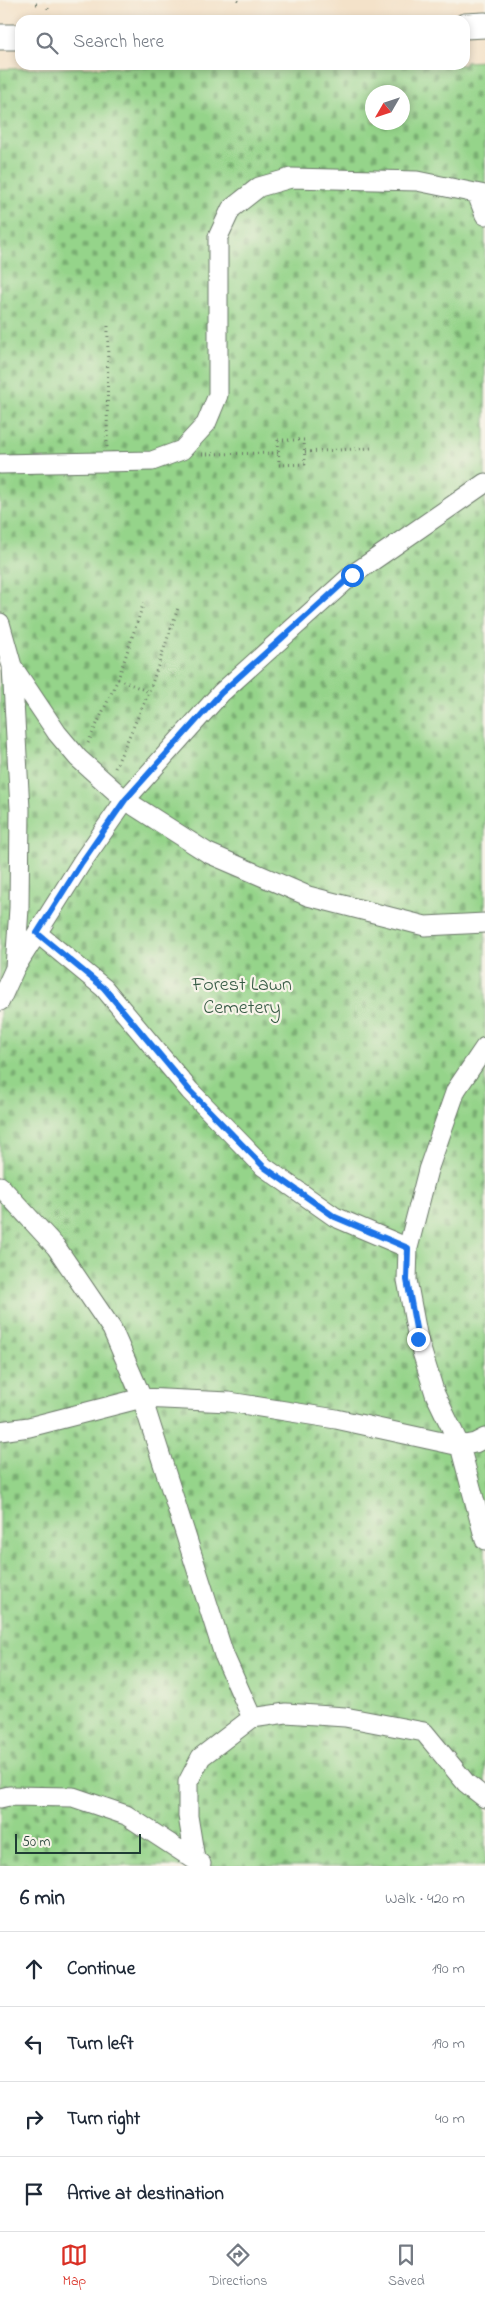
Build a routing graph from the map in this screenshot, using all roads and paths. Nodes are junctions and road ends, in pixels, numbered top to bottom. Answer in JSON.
{"nodes":[{"id":1,"x":36,"y":4,"type":"dead end"},
{"id":2,"x":40,"y":4,"type":"dead end"},
{"id":3,"x":485,"y":25,"type":"edge"},
{"id":4,"x":470,"y":26,"type":"edge"},
{"id":5,"x":0,"y":37,"type":"edge"},
{"id":6,"x":15,"y":37,"type":"edge"},
{"id":7,"x":481,"y":194,"type":"edge"},
{"id":8,"x":485,"y":215,"type":"edge"},
{"id":9,"x":108,"y":325,"type":"dead end"},
{"id":10,"x":372,"y":448,"type":"dead end"},
{"id":11,"x":182,"y":450,"type":"junction"},
{"id":12,"x":305,"y":452,"type":"junction"},
{"id":13,"x":279,"y":453,"type":"junction"},
{"id":14,"x":107,"y":462,"type":"junction"},
{"id":15,"x":0,"y":464,"type":"edge"},
{"id":16,"x":485,"y":483,"type":"edge"},
{"id":17,"x":144,"y":602,"type":"dead end"},
{"id":18,"x":178,"y":608,"type":"dead end"},
{"id":19,"x":0,"y":623,"type":"edge"},
{"id":20,"x":12,"y":666,"type":"junction"},
{"id":21,"x":118,"y":679,"type":"junction"},
{"id":22,"x":150,"y":692,"type":"junction"},
{"id":23,"x":78,"y":758,"type":"junction"},
{"id":24,"x":107,"y":784,"type":"junction"},
{"id":25,"x":125,"y":800,"type":"junction"},
{"id":26,"x":485,"y":923,"type":"edge"},
{"id":27,"x":37,"y":933,"type":"junction"},
{"id":28,"x":15,"y":968,"type":"junction"},
{"id":29,"x":0,"y":1001,"type":"edge"},
{"id":30,"x":485,"y":1047,"type":"edge"},
{"id":31,"x":0,"y":1186,"type":"edge"},
{"id":32,"x":408,"y":1248,"type":"junction"},
{"id":33,"x":142,"y":1398,"type":"junction"},
{"id":34,"x":0,"y":1431,"type":"edge"},
{"id":35,"x":485,"y":1438,"type":"edge"},
{"id":36,"x":460,"y":1446,"type":"junction"},
{"id":37,"x":485,"y":1540,"type":"edge"},
{"id":38,"x":252,"y":1718,"type":"junction"},
{"id":39,"x":0,"y":1798,"type":"edge"},
{"id":40,"x":485,"y":1798,"type":"edge"},
{"id":41,"x":199,"y":1862,"type":"edge"}],
"edges":[{"from":1,"to":2,"type":"path"},
{"from":3,"to":4,"type":"main road"},
{"from":5,"to":6,"type":"main road"},
{"from":7,"to":8,"type":"street"},
{"from":7,"to":11,"type":"street"},
{"from":9,"to":14,"type":"path"},
{"from":10,"to":12,"type":"path"},
{"from":11,"to":13,"type":"path"},
{"from":11,"to":14,"type":"street"},
{"from":12,"to":13,"type":"path"},
{"from":12,"to":13,"type":"path"},
{"from":14,"to":15,"type":"street"},
{"from":16,"to":25,"type":"street"},
{"from":17,"to":21,"type":"path"},
{"from":18,"to":22,"type":"path"},
{"from":19,"to":20,"type":"street"},
{"from":20,"to":23,"type":"street"},
{"from":20,"to":28,"type":"street"},
{"from":21,"to":22,"type":"path"},
{"from":21,"to":23,"type":"path"},
{"from":22,"to":24,"type":"path"},
{"from":23,"to":24,"type":"street"},
{"from":24,"to":25,"type":"street"},
{"from":25,"to":26,"type":"street"},
{"from":25,"to":27,"type":"street"},
{"from":27,"to":28,"type":"street"},
{"from":27,"to":32,"type":"street"},
{"from":28,"to":29,"type":"street"},
{"from":30,"to":32,"type":"street"},
{"from":31,"to":33,"type":"street"},
{"from":32,"to":36,"type":"street"},
{"from":33,"to":34,"type":"street"},
{"from":33,"to":36,"type":"street"},
{"from":33,"to":38,"type":"street"},
{"from":35,"to":36,"type":"street"},
{"from":36,"to":37,"type":"street"},
{"from":38,"to":40,"type":"street"},
{"from":38,"to":41,"type":"street"},
{"from":39,"to":41,"type":"street"}]}
